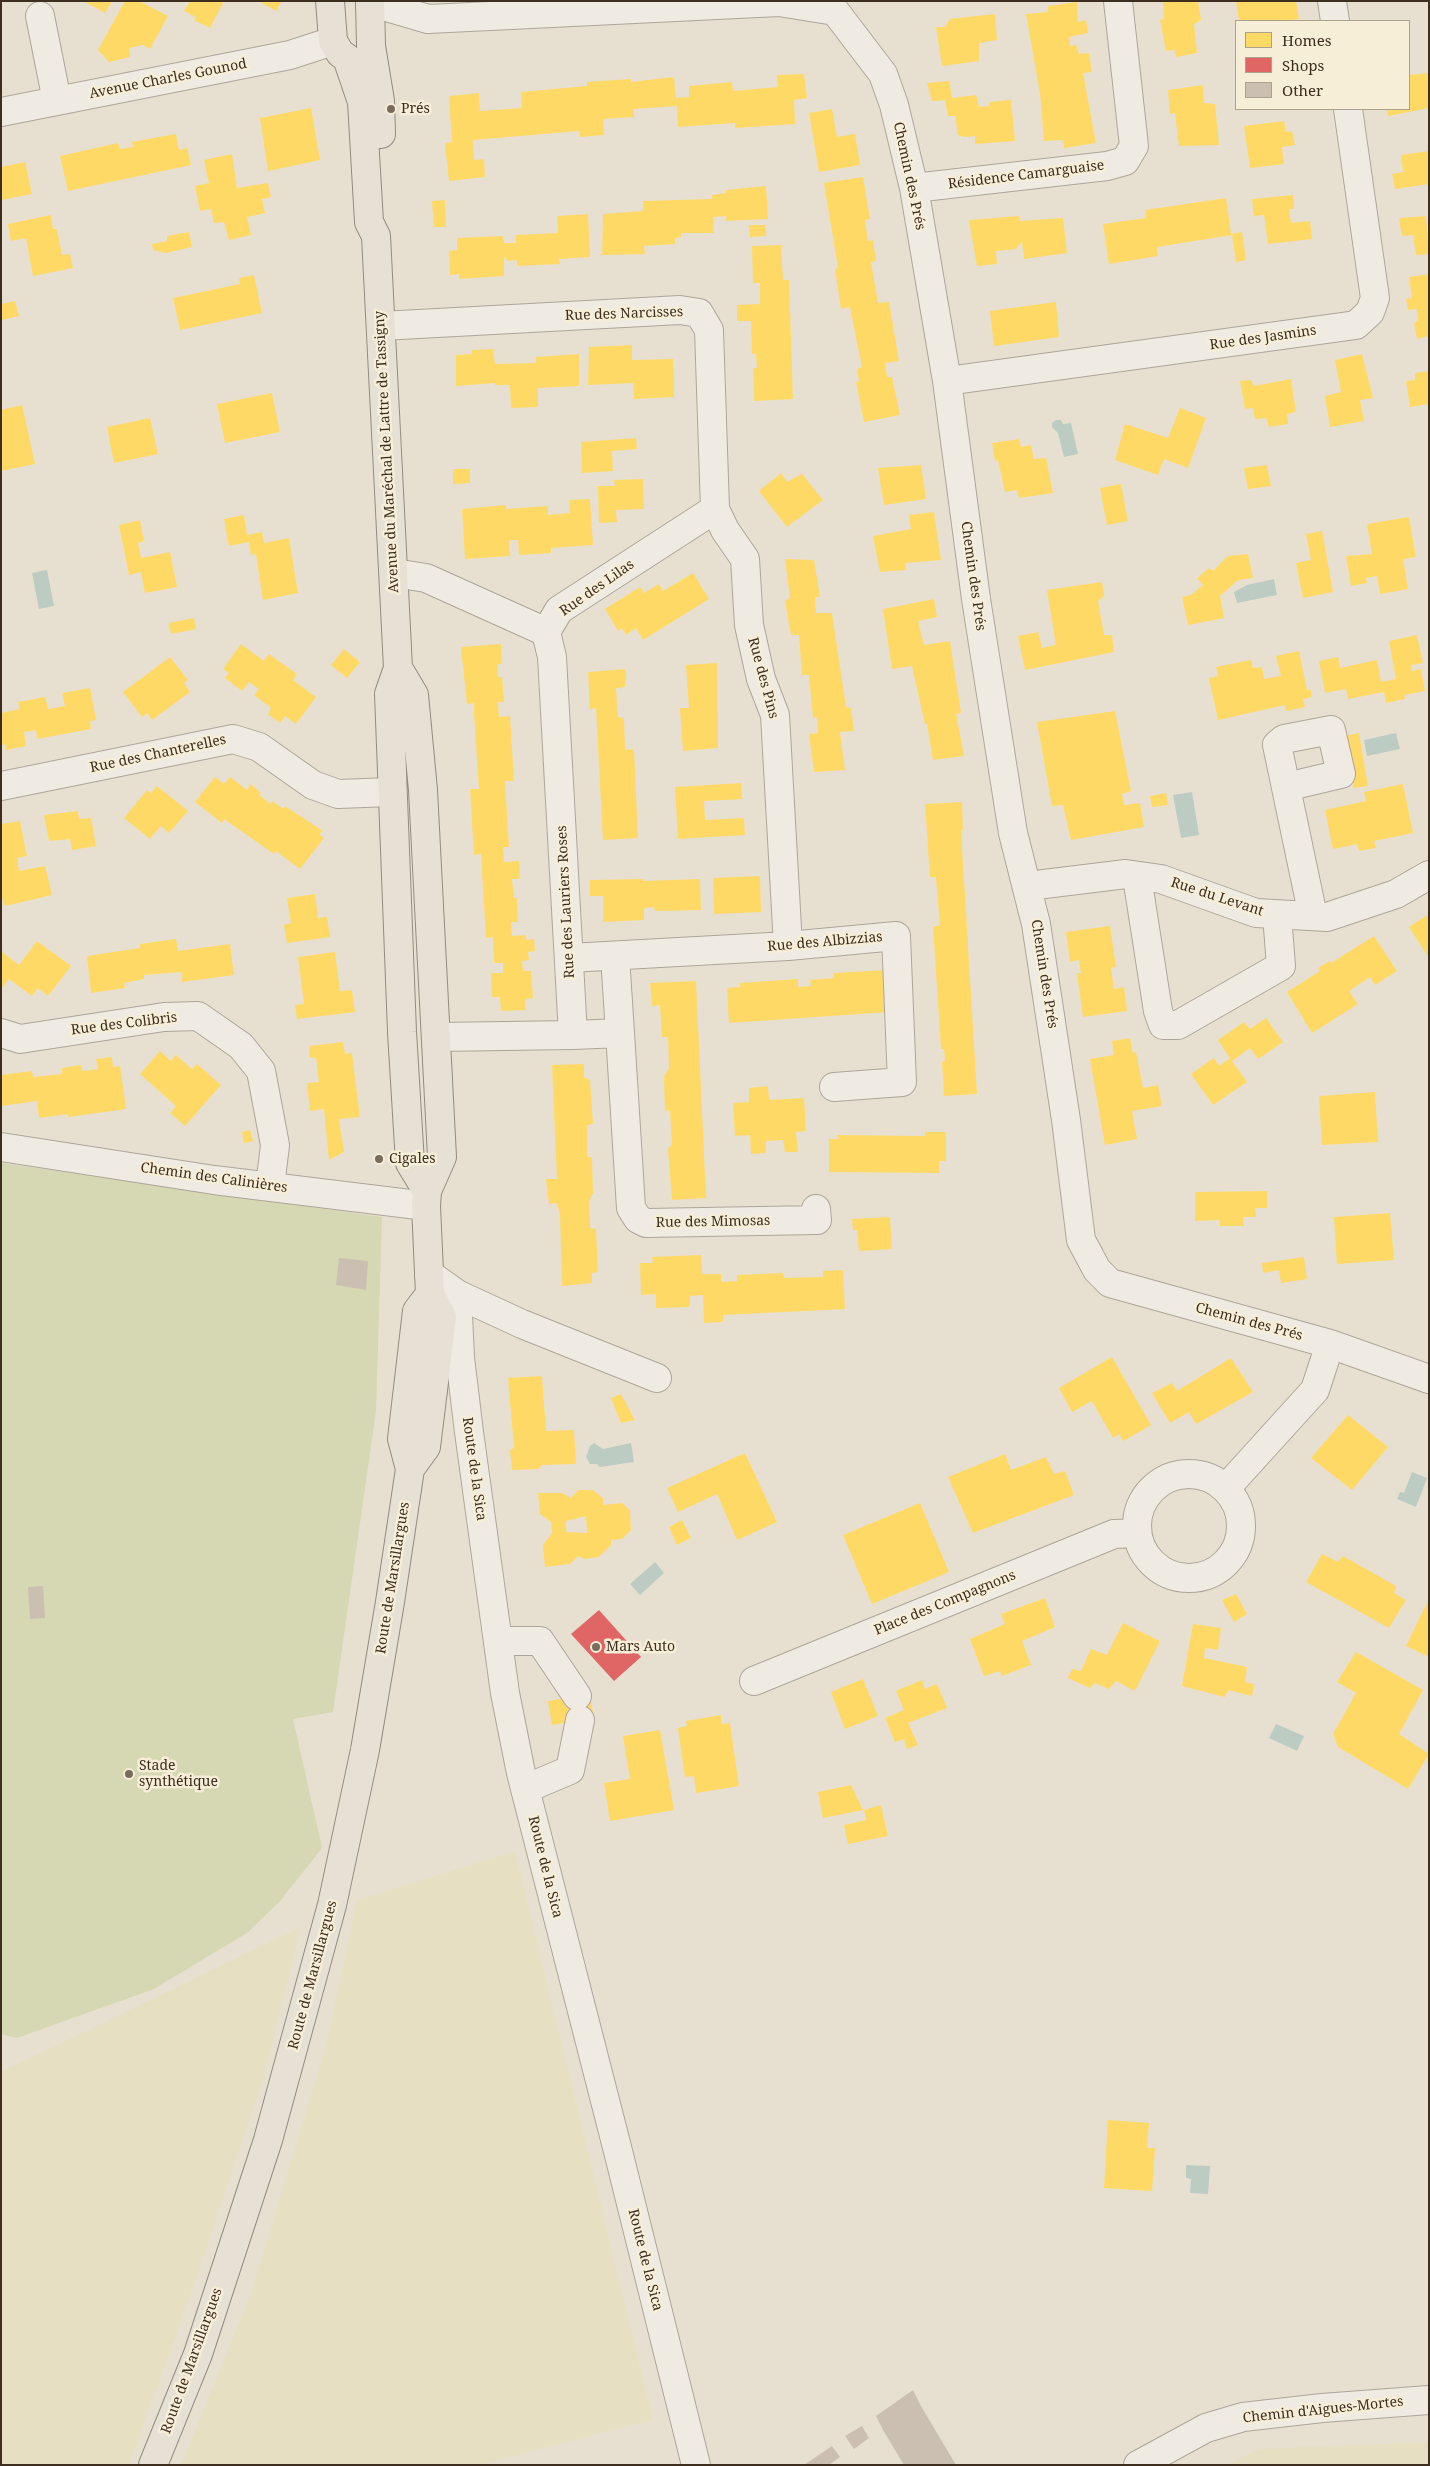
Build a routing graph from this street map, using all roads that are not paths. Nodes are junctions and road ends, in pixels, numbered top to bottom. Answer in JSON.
{"nodes":[{"id":1,"x":330,"y":1,"type":"edge"},
{"id":2,"x":1118,"y":1,"type":"edge"},
{"id":3,"x":1332,"y":1,"type":"edge"},
{"id":4,"x":370,"y":2,"type":"edge"},
{"id":5,"x":841,"y":6,"type":"edge"},
{"id":6,"x":40,"y":16,"type":"dead end"},
{"id":7,"x":1335,"y":20,"type":"edge"},
{"id":8,"x":350,"y":49,"type":"junction"},
{"id":9,"x":57,"y":101,"type":"junction"},
{"id":10,"x":1348,"y":110,"type":"edge"},
{"id":11,"x":1,"y":112,"type":"edge"},
{"id":12,"x":914,"y":188,"type":"junction"},
{"id":13,"x":380,"y":326,"type":"junction"},
{"id":14,"x":948,"y":382,"type":"junction"},
{"id":15,"x":715,"y":509,"type":"junction"},
{"id":16,"x":394,"y":573,"type":"junction"},
{"id":17,"x":546,"y":632,"type":"junction"},
{"id":18,"x":398,"y":668,"type":"junction"},
{"id":19,"x":1,"y":786,"type":"edge"},
{"id":20,"x":1286,"y":787,"type":"dead end"},
{"id":21,"x":423,"y":790,"type":"junction"},
{"id":22,"x":391,"y":792,"type":"junction"},
{"id":23,"x":1429,"y":875,"type":"edge"},
{"id":24,"x":1137,"y":877,"type":"junction"},
{"id":25,"x":1028,"y":886,"type":"junction"},
{"id":26,"x":1277,"y":915,"type":"junction"},
{"id":27,"x":1313,"y":916,"type":"junction"},
{"id":28,"x":788,"y":946,"type":"junction"},
{"id":29,"x":615,"y":956,"type":"junction"},
{"id":30,"x":569,"y":958,"type":"junction"},
{"id":31,"x":402,"y":1032,"type":"junction"},
{"id":32,"x":1,"y":1033,"type":"edge"},
{"id":33,"x":620,"y":1033,"type":"junction"},
{"id":34,"x":573,"y":1035,"type":"junction"},
{"id":35,"x":436,"y":1037,"type":"junction"},
{"id":36,"x":834,"y":1087,"type":"dead end"},
{"id":37,"x":1,"y":1147,"type":"edge"},
{"id":38,"x":270,"y":1186,"type":"junction"},
{"id":39,"x":427,"y":1199,"type":"junction"},
{"id":40,"x":816,"y":1209,"type":"dead end"},
{"id":41,"x":429,"y":1284,"type":"junction"},
{"id":42,"x":458,"y":1294,"type":"junction"},
{"id":43,"x":1330,"y":1344,"type":"junction"},
{"id":44,"x":657,"y":1378,"type":"dead end"},
{"id":45,"x":1429,"y":1379,"type":"edge"},
{"id":46,"x":1226,"y":1488,"type":"junction"},
{"id":47,"x":1137,"y":1533,"type":"junction"},
{"id":48,"x":498,"y":1641,"type":"junction"},
{"id":49,"x":754,"y":1681,"type":"dead end"},
{"id":50,"x":525,"y":1789,"type":"junction"},
{"id":51,"x":1429,"y":2400,"type":"edge"},
{"id":52,"x":153,"y":2465,"type":"edge"},
{"id":53,"x":696,"y":2465,"type":"edge"},
{"id":54,"x":1138,"y":2465,"type":"edge"}],
"edges":[{"from":1,"to":8,"type":"main road","name":"Avenue du Maréchal de Lattre de Tassigny"},
{"from":2,"to":12,"type":"street","name":"Résidence Camarguaise"},
{"from":3,"to":7,"type":"street"},
{"from":4,"to":5,"type":"street","name":"Chemin des Prés"},
{"from":4,"to":8,"type":"main road","name":"Avenue du Maréchal de Lattre de Tassigny"},
{"from":5,"to":12,"type":"street","name":"Chemin des Prés"},
{"from":6,"to":9,"type":"street"},
{"from":8,"to":9,"type":"street","name":"Avenue Charles Gounod"},
{"from":8,"to":13,"type":"main road","name":"Avenue du Maréchal de Lattre de Tassigny"},
{"from":9,"to":11,"type":"street","name":"Avenue Charles Gounod"},
{"from":10,"to":14,"type":"street","name":"Rue des Jasmins"},
{"from":12,"to":14,"type":"street","name":"Chemin des Prés"},
{"from":13,"to":15,"type":"street","name":"Rue des Narcisses"},
{"from":13,"to":16,"type":"main road","name":"Avenue du Maréchal de Lattre de Tassigny"},
{"from":14,"to":25,"type":"street","name":"Chemin des Prés"},
{"from":15,"to":17,"type":"street","name":"Rue des Lilas"},
{"from":15,"to":28,"type":"street","name":"Rue des Pins"},
{"from":16,"to":17,"type":"street"},
{"from":16,"to":18,"type":"main road","name":"Avenue du Maréchal de Lattre de Tassigny"},
{"from":17,"to":30,"type":"street","name":"Rue des Lauriers Roses"},
{"from":18,"to":21,"type":"main road","name":"Avenue du Maréchal de Lattre de Tassigny"},
{"from":18,"to":22,"type":"main road","name":"Avenue du Maréchal de Lattre de Tassigny"},
{"from":19,"to":22,"type":"street","name":"Rue des Chanterelles"},
{"from":20,"to":27,"type":"street"},
{"from":21,"to":22,"type":"main road"},
{"from":21,"to":35,"type":"main road","name":"Avenue du Maréchal de Lattre de Tassigny"},
{"from":22,"to":31,"type":"main road","name":"Avenue du Maréchal de Lattre de Tassigny"},
{"from":23,"to":27,"type":"street","name":"Rue du Levant"},
{"from":24,"to":25,"type":"street","name":"Rue du Levant"},
{"from":24,"to":26,"type":"street","name":"Rue du Levant"},
{"from":24,"to":26,"type":"street"},
{"from":25,"to":43,"type":"street","name":"Chemin des Prés"},
{"from":26,"to":27,"type":"street","name":"Rue du Levant"},
{"from":28,"to":29,"type":"street","name":"Rue des Albizzias"},
{"from":28,"to":36,"type":"street","name":"Rue des Albizzias"},
{"from":29,"to":30,"type":"street","name":"Rue des Albizzias"},
{"from":29,"to":33,"type":"street","name":"Rue des Mimosas"},
{"from":30,"to":34,"type":"street","name":"Rue des Lauriers Roses"},
{"from":31,"to":35,"type":"main road"},
{"from":31,"to":39,"type":"main road","name":"Avenue du Maréchal de Lattre de Tassigny"},
{"from":32,"to":38,"type":"street","name":"Rue des Colibris"},
{"from":33,"to":34,"type":"street"},
{"from":33,"to":40,"type":"street","name":"Rue des Mimosas"},
{"from":34,"to":35,"type":"street"},
{"from":35,"to":39,"type":"main road","name":"Avenue du Maréchal de Lattre de Tassigny"},
{"from":37,"to":38,"type":"street","name":"Chemin des Calinières"},
{"from":38,"to":39,"type":"street","name":"Chemin des Calinières"},
{"from":39,"to":41,"type":"main road","name":"Route de Marsillargues"},
{"from":41,"to":42,"type":"street"},
{"from":41,"to":52,"type":"main road","name":"Route de Marsillargues"},
{"from":42,"to":44,"type":"street"},
{"from":42,"to":48,"type":"street","name":"Route de la Sica"},
{"from":43,"to":45,"type":"street","name":"Chemin des Prés"},
{"from":43,"to":46,"type":"street"},
{"from":46,"to":47,"type":"street"},
{"from":46,"to":47,"type":"street"},
{"from":47,"to":49,"type":"street","name":"Place des Compagnons"},
{"from":48,"to":50,"type":"street","name":"Route de la Sica"},
{"from":48,"to":50,"type":"street"},
{"from":50,"to":53,"type":"street","name":"Route de la Sica"},
{"from":51,"to":54,"type":"street","name":"Chemin d'Aigues-Mortes"}]}
